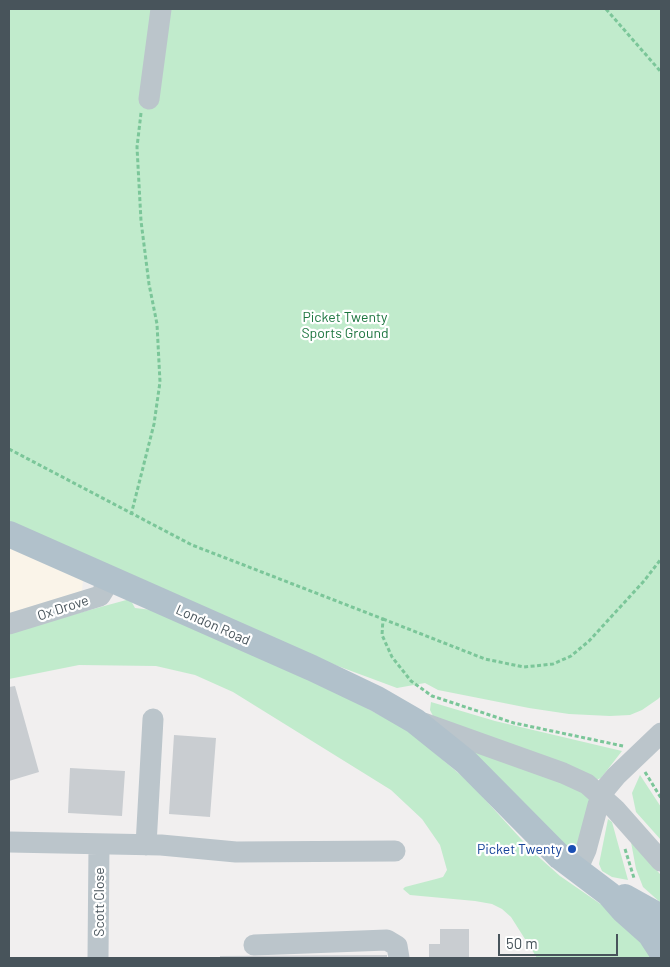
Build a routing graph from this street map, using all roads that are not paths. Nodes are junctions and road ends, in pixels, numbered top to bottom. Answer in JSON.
{"nodes":[{"id":1,"x":161,"y":9,"type":"edge"},
{"id":2,"x":149,"y":100,"type":"road end"},
{"id":3,"x":9,"y":534,"type":"edge"},
{"id":4,"x":110,"y":580,"type":"junction"},
{"id":5,"x":9,"y":624,"type":"edge"},
{"id":6,"x":153,"y":719,"type":"dead end"},
{"id":7,"x":415,"y":721,"type":"junction"},
{"id":8,"x":658,"y":741,"type":"edge"},
{"id":9,"x":602,"y":796,"type":"junction"},
{"id":10,"x":9,"y":842,"type":"edge"},
{"id":11,"x":99,"y":845,"type":"junction"},
{"id":12,"x":154,"y":845,"type":"junction"},
{"id":13,"x":395,"y":852,"type":"dead end"},
{"id":14,"x":661,"y":861,"type":"edge"},
{"id":15,"x":577,"y":870,"type":"junction"},
{"id":16,"x":609,"y":894,"type":"junction"},
{"id":17,"x":661,"y":917,"type":"edge"},
{"id":18,"x":254,"y":945,"type":"dead end"},
{"id":19,"x":661,"y":950,"type":"edge"},
{"id":20,"x":98,"y":958,"type":"edge"},
{"id":21,"x":399,"y":958,"type":"edge"}],
"edges":[{"from":1,"to":2,"type":"street"},
{"from":3,"to":4,"type":"main road","name":"London Road"},
{"from":4,"to":5,"type":"street","name":"Ox Drove"},
{"from":4,"to":7,"type":"main road","name":"London Road"},
{"from":6,"to":12,"type":"street"},
{"from":7,"to":9,"type":"street","name":"London Road"},
{"from":7,"to":15,"type":"main road","name":"London Road"},
{"from":8,"to":9,"type":"street"},
{"from":9,"to":14,"type":"street","name":"London Road"},
{"from":9,"to":15,"type":"street"},
{"from":10,"to":11,"type":"street"},
{"from":11,"to":12,"type":"street"},
{"from":11,"to":20,"type":"street","name":"Scott Close"},
{"from":12,"to":13,"type":"street"},
{"from":15,"to":16,"type":"main road","name":"London Road"},
{"from":16,"to":17,"type":"main road","name":"London Road"},
{"from":16,"to":19,"type":"main road","name":"London Road"},
{"from":18,"to":21,"type":"street"}]}
